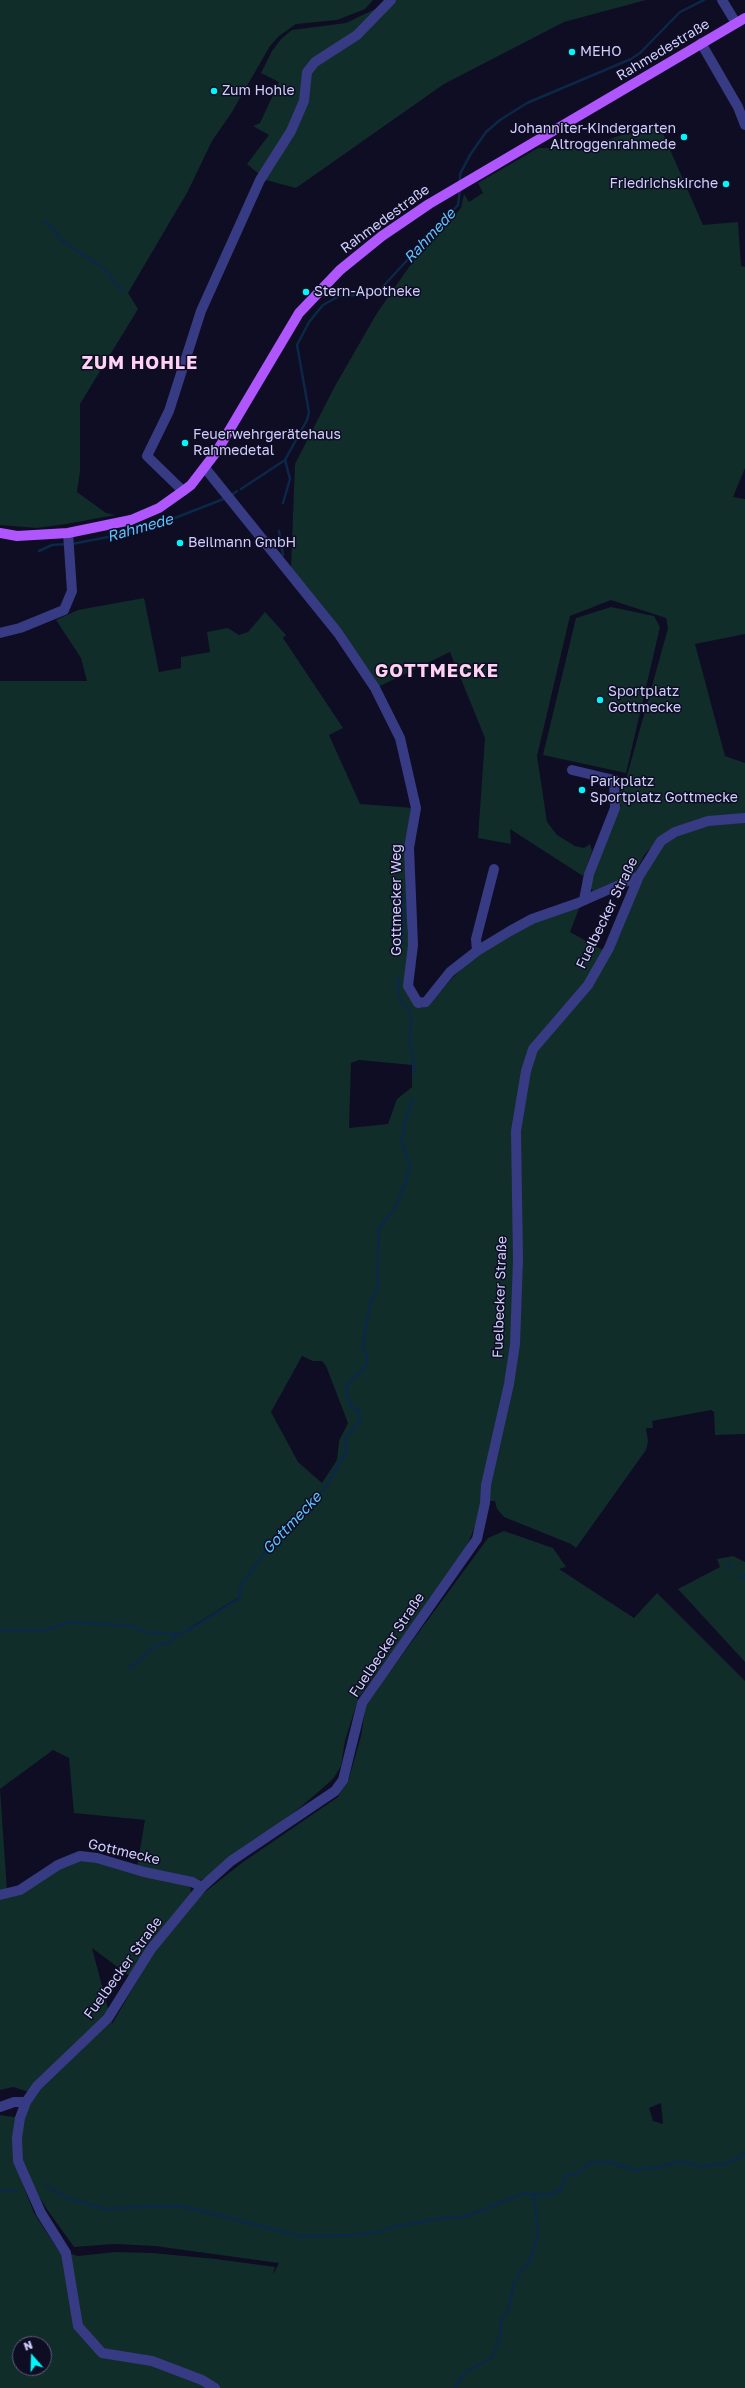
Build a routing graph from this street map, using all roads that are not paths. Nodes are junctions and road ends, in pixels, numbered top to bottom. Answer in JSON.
{"nodes":[{"id":1,"x":391,"y":0,"type":"edge"},
{"id":2,"x":722,"y":0,"type":"edge"},
{"id":3,"x":741,"y":21,"type":"edge"},
{"id":4,"x":701,"y":43,"type":"junction"},
{"id":5,"x":745,"y":125,"type":"edge"},
{"id":6,"x":205,"y":468,"type":"junction"},
{"id":7,"x":183,"y":491,"type":"junction"},
{"id":8,"x":0,"y":533,"type":"edge"},
{"id":9,"x":68,"y":542,"type":"junction"},
{"id":10,"x":0,"y":633,"type":"edge"},
{"id":11,"x":572,"y":770,"type":"dead end"},
{"id":12,"x":745,"y":818,"type":"edge"},
{"id":13,"x":494,"y":869,"type":"dead end"},
{"id":14,"x":639,"y":876,"type":"junction"},
{"id":15,"x":584,"y":900,"type":"junction"},
{"id":16,"x":477,"y":951,"type":"junction"},
{"id":17,"x":202,"y":1887,"type":"junction"},
{"id":18,"x":0,"y":1895,"type":"edge"},
{"id":19,"x":26,"y":2102,"type":"junction"},
{"id":20,"x":0,"y":2107,"type":"edge"},
{"id":21,"x":215,"y":2388,"type":"edge"}],
"edges":[{"from":1,"to":7,"type":"street"},
{"from":2,"to":3,"type":"street"},
{"from":3,"to":4,"type":"main road","name":"Rahmedestraße"},
{"from":4,"to":5,"type":"street"},
{"from":4,"to":6,"type":"main road","name":"Rahmedestraße"},
{"from":6,"to":7,"type":"main road","name":"Rahmedestraße"},
{"from":6,"to":16,"type":"street","name":"Gottmecker Weg"},
{"from":7,"to":9,"type":"main road","name":"Rahmedestraße"},
{"from":8,"to":9,"type":"main road","name":"Rahmedestraße"},
{"from":9,"to":10,"type":"street"},
{"from":11,"to":15,"type":"street"},
{"from":12,"to":14,"type":"street","name":"Fuelbecker Straße"},
{"from":13,"to":16,"type":"street"},
{"from":14,"to":15,"type":"street","name":"Gottmecker Weg"},
{"from":14,"to":17,"type":"street","name":"Fuelbecker Straße"},
{"from":15,"to":16,"type":"street","name":"Gottmecker Weg"},
{"from":17,"to":18,"type":"street","name":"Gottmecke"},
{"from":17,"to":19,"type":"street","name":"Fuelbecker Straße"},
{"from":19,"to":20,"type":"street"},
{"from":19,"to":21,"type":"street","name":"Fuelbecker Straße"}]}
